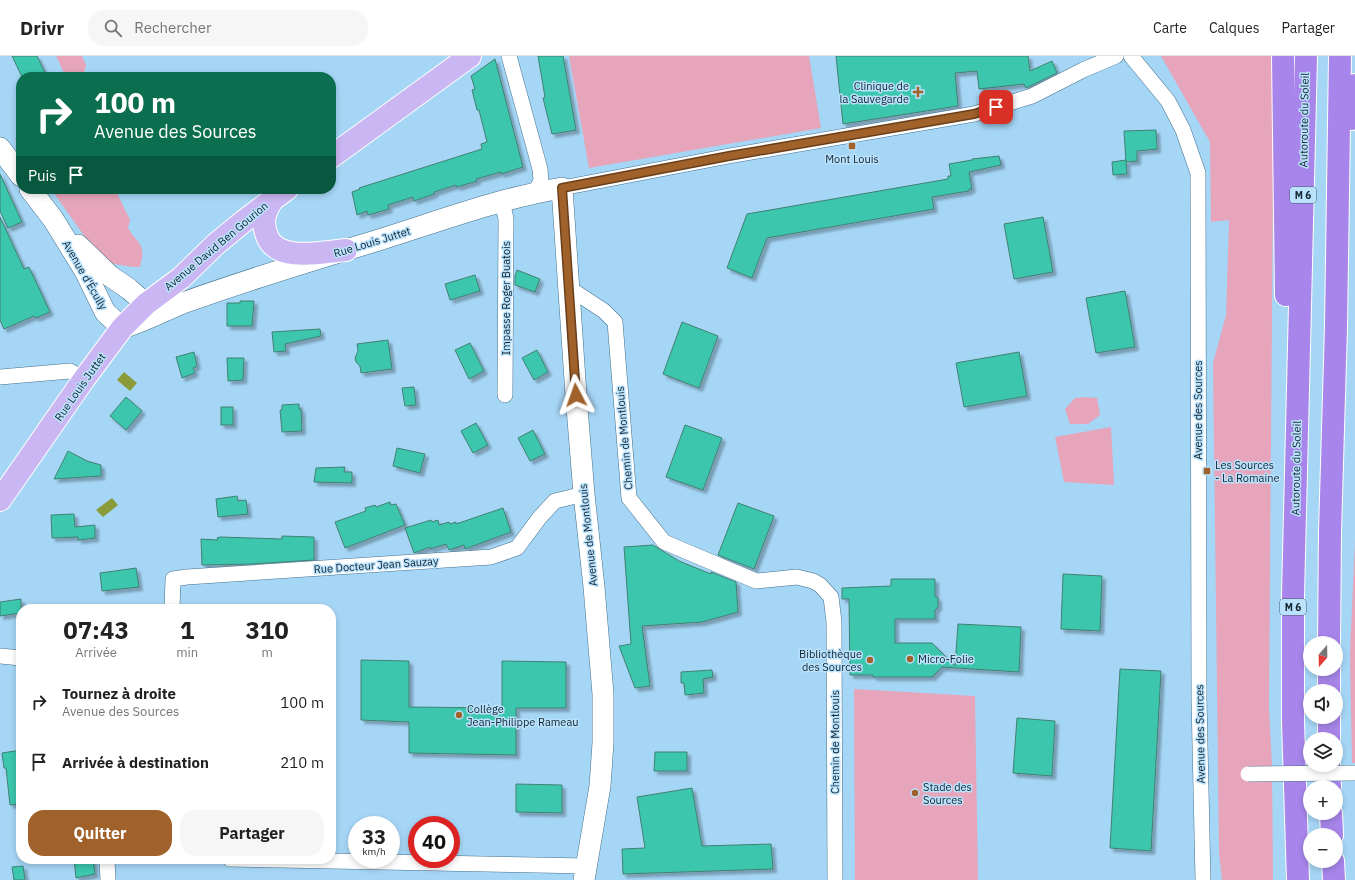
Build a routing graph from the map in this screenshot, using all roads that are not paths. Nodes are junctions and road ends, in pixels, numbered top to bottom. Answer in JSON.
{"nodes":[{"id":1,"x":445,"y":56,"type":"edge"},
{"id":2,"x":470,"y":56,"type":"edge"},
{"id":3,"x":509,"y":56,"type":"edge"},
{"id":4,"x":1116,"y":56,"type":"edge"},
{"id":5,"x":1131,"y":56,"type":"edge"},
{"id":6,"x":1283,"y":56,"type":"edge"},
{"id":7,"x":1306,"y":56,"type":"edge"},
{"id":8,"x":1340,"y":56,"type":"edge"},
{"id":9,"x":1355,"y":85,"type":"edge"},
{"id":10,"x":336,"y":135,"type":"edge"},
{"id":11,"x":0,"y":148,"type":"edge"},
{"id":12,"x":336,"y":153,"type":"edge"},
{"id":13,"x":16,"y":169,"type":"edge"},
{"id":14,"x":562,"y":188,"type":"junction"},
{"id":15,"x":534,"y":193,"type":"junction"},
{"id":16,"x":34,"y":194,"type":"edge"},
{"id":17,"x":272,"y":194,"type":"edge"},
{"id":18,"x":273,"y":194,"type":"edge"},
{"id":19,"x":502,"y":201,"type":"junction"},
{"id":20,"x":53,"y":219,"type":"junction"},
{"id":21,"x":346,"y":250,"type":"junction"},
{"id":22,"x":569,"y":288,"type":"junction"},
{"id":23,"x":183,"y":303,"type":"junction"},
{"id":24,"x":146,"y":304,"type":"junction"},
{"id":25,"x":122,"y":328,"type":"junction"},
{"id":26,"x":1336,"y":328,"type":"junction"},
{"id":27,"x":1299,"y":333,"type":"junction"},
{"id":28,"x":0,"y":377,"type":"edge"},
{"id":29,"x":84,"y":379,"type":"junction"},
{"id":30,"x":505,"y":395,"type":"dead end"},
{"id":31,"x":584,"y":494,"type":"junction"},
{"id":32,"x":0,"y":500,"type":"edge"},
{"id":33,"x":172,"y":604,"type":"edge"},
{"id":34,"x":1329,"y":636,"type":"edge"},
{"id":35,"x":0,"y":656,"type":"edge"},
{"id":36,"x":16,"y":658,"type":"edge"},
{"id":37,"x":1355,"y":773,"type":"edge"},
{"id":38,"x":1248,"y":774,"type":"dead end"},
{"id":39,"x":336,"y":863,"type":"edge"},
{"id":40,"x":107,"y":864,"type":"edge"},
{"id":41,"x":1333,"y":868,"type":"edge"},
{"id":42,"x":586,"y":873,"type":"edge"},
{"id":43,"x":108,"y":880,"type":"edge"},
{"id":44,"x":835,"y":880,"type":"edge"},
{"id":45,"x":1203,"y":880,"type":"edge"},
{"id":46,"x":1298,"y":880,"type":"edge"},
{"id":47,"x":1334,"y":880,"type":"edge"}],
"edges":[{"from":1,"to":10,"type":"main road"},
{"from":2,"to":12,"type":"main road"},
{"from":3,"to":15,"type":"street"},
{"from":4,"to":14,"type":"street"},
{"from":5,"to":45,"type":"street","name":"Avenue des Sources"},
{"from":6,"to":27,"type":"highway"},
{"from":7,"to":27,"type":"highway","name":"Autoroute du Soleil","number":"M 6"},
{"from":8,"to":26,"type":"highway"},
{"from":9,"to":26,"type":"highway"},
{"from":11,"to":13,"type":"street"},
{"from":14,"to":15,"type":"street","name":"Rue Louis Juttet"},
{"from":14,"to":22,"type":"street","name":"Avenue de Montlouis"},
{"from":15,"to":19,"type":"street","name":"Rue Louis Juttet"},
{"from":16,"to":20,"type":"street","name":"Avenue d'Écully"},
{"from":17,"to":24,"type":"main road","name":"Avenue David Ben Gourion"},
{"from":18,"to":21,"type":"main road"},
{"from":19,"to":21,"type":"street","name":"Rue Louis Juttet"},
{"from":19,"to":30,"type":"street","name":"Impasse Roger Buatois"},
{"from":20,"to":24,"type":"street","name":"Avenue d'Écully"},
{"from":20,"to":25,"type":"street","name":"Avenue d'Écully"},
{"from":21,"to":23,"type":"street","name":"Rue Louis Juttet"},
{"from":22,"to":31,"type":"street","name":"Avenue de Montlouis"},
{"from":22,"to":44,"type":"street","name":"Chemin de Montlouis"},
{"from":23,"to":24,"type":"street","name":"Rue Louis Juttet"},
{"from":23,"to":25,"type":"street","name":"Rue Louis Juttet"},
{"from":24,"to":25,"type":"main road","name":"Avenue David Ben Gourion"},
{"from":25,"to":29,"type":"main road","name":"Rue Louis Juttet"},
{"from":26,"to":34,"type":"highway"},
{"from":27,"to":46,"type":"highway","name":"Autoroute du Soleil","number":"M 6"},
{"from":28,"to":29,"type":"street"},
{"from":29,"to":32,"type":"main road","name":"Rue Louis Juttet"},
{"from":31,"to":33,"type":"street","name":"Rue Docteur Jean Sauzay"},
{"from":31,"to":42,"type":"street","name":"Avenue de Montlouis"},
{"from":35,"to":36,"type":"street"},
{"from":37,"to":38,"type":"street","bridge":true},
{"from":39,"to":42,"type":"street"},
{"from":40,"to":43,"type":"street"},
{"from":41,"to":47,"type":"highway"}]}
